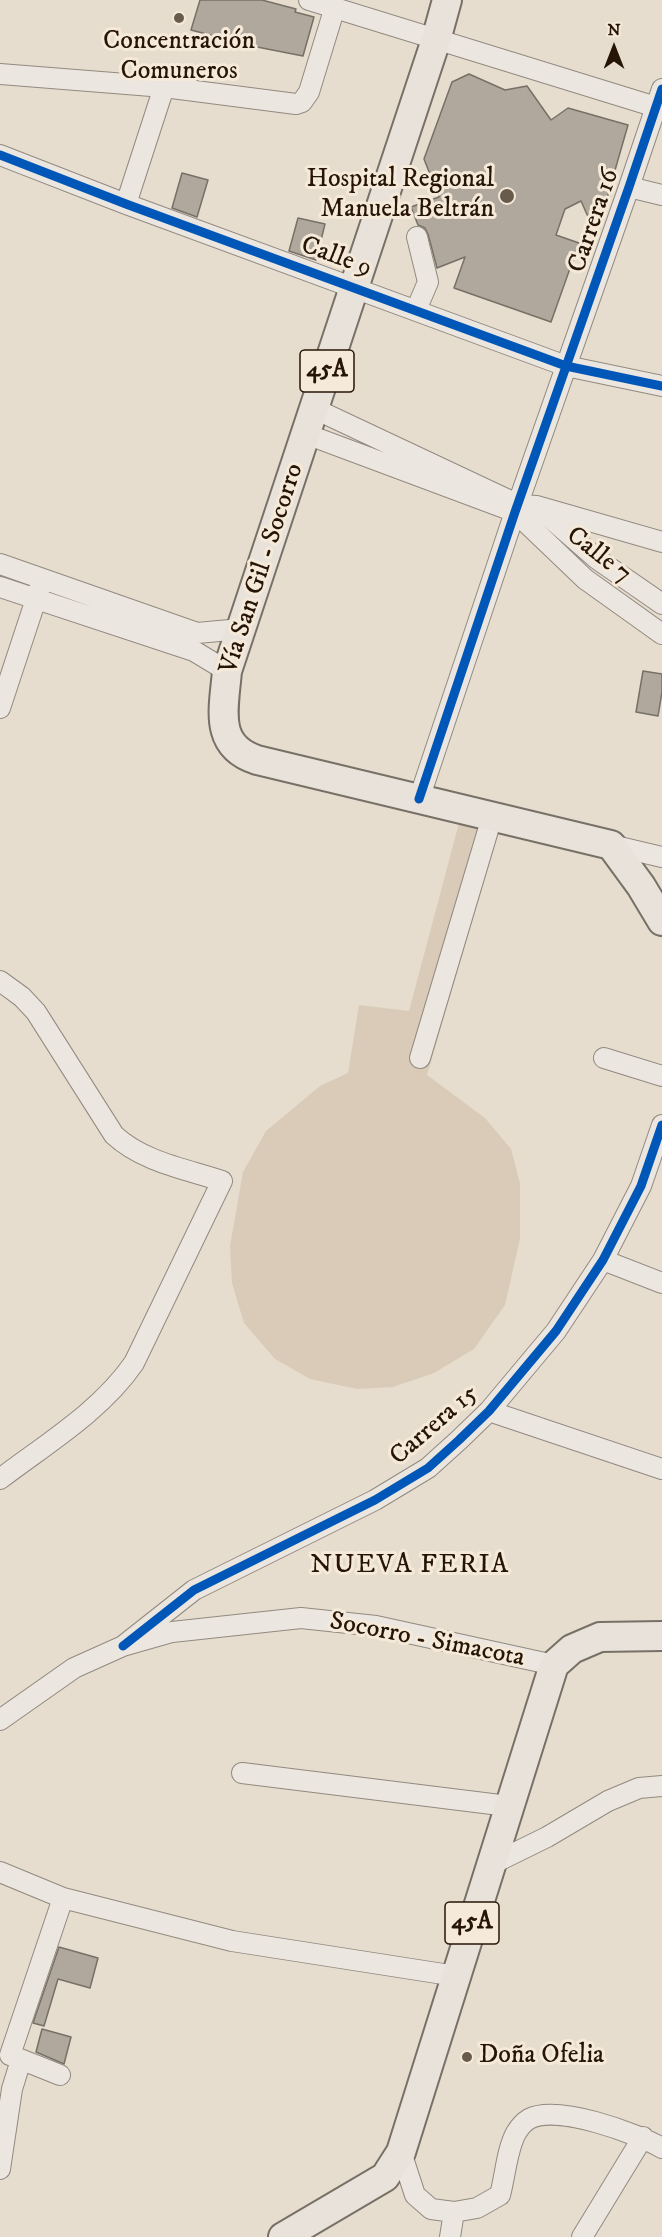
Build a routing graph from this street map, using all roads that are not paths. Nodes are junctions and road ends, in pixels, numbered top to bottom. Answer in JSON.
{"nodes":[{"id":1,"x":447,"y":0,"type":"edge"},
{"id":2,"x":324,"y":3,"type":"edge"},
{"id":3,"x":436,"y":40,"type":"junction"},
{"id":4,"x":0,"y":74,"type":"edge"},
{"id":5,"x":164,"y":87,"type":"junction"},
{"id":6,"x":659,"y":98,"type":"edge"},
{"id":7,"x":0,"y":155,"type":"edge"},
{"id":8,"x":630,"y":187,"type":"junction"},
{"id":9,"x":662,"y":195,"type":"edge"},
{"id":10,"x":126,"y":204,"type":"junction"},
{"id":11,"x":417,"y":237,"type":"dead end"},
{"id":12,"x":354,"y":287,"type":"junction"},
{"id":13,"x":416,"y":310,"type":"junction"},
{"id":14,"x":566,"y":366,"type":"junction"},
{"id":15,"x":662,"y":386,"type":"edge"},
{"id":16,"x":310,"y":422,"type":"junction"},
{"id":17,"x":523,"y":508,"type":"junction"},
{"id":18,"x":662,"y":542,"type":"edge"},
{"id":19,"x":0,"y":564,"type":"edge"},
{"id":20,"x":43,"y":579,"type":"junction"},
{"id":21,"x":0,"y":586,"type":"edge"},
{"id":22,"x":36,"y":598,"type":"junction"},
{"id":23,"x":662,"y":604,"type":"edge"},
{"id":24,"x":241,"y":629,"type":"junction"},
{"id":25,"x":661,"y":629,"type":"edge"},
{"id":26,"x":227,"y":671,"type":"junction"},
{"id":27,"x":0,"y":708,"type":"edge"},
{"id":28,"x":418,"y":799,"type":"junction"},
{"id":29,"x":492,"y":816,"type":"junction"},
{"id":30,"x":611,"y":845,"type":"junction"},
{"id":31,"x":662,"y":857,"type":"edge"},
{"id":32,"x":662,"y":921,"type":"edge"},
{"id":33,"x":0,"y":981,"type":"edge"},
{"id":34,"x":420,"y":1058,"type":"dead end"},
{"id":35,"x":604,"y":1058,"type":"dead end"},
{"id":36,"x":662,"y":1076,"type":"edge"},
{"id":37,"x":662,"y":1125,"type":"edge"},
{"id":38,"x":603,"y":1260,"type":"junction"},
{"id":39,"x":662,"y":1282,"type":"edge"},
{"id":40,"x":489,"y":1411,"type":"junction"},
{"id":41,"x":662,"y":1469,"type":"edge"},
{"id":42,"x":0,"y":1479,"type":"edge"},
{"id":43,"x":662,"y":1636,"type":"edge"},
{"id":44,"x":123,"y":1646,"type":"junction"},
{"id":45,"x":554,"y":1665,"type":"junction"},
{"id":46,"x":0,"y":1720,"type":"edge"},
{"id":47,"x":242,"y":1773,"type":"dead end"},
{"id":48,"x":662,"y":1786,"type":"edge"},
{"id":49,"x":508,"y":1806,"type":"junction"},
{"id":50,"x":490,"y":1865,"type":"junction"},
{"id":51,"x":0,"y":1872,"type":"edge"},
{"id":52,"x":63,"y":1898,"type":"junction"},
{"id":53,"x":456,"y":1976,"type":"junction"},
{"id":54,"x":10,"y":2056,"type":"edge"},
{"id":55,"x":60,"y":2075,"type":"dead end"},
{"id":56,"x":643,"y":2137,"type":"junction"},
{"id":57,"x":662,"y":2148,"type":"edge"},
{"id":58,"x":401,"y":2152,"type":"junction"},
{"id":59,"x":0,"y":2169,"type":"edge"},
{"id":60,"x":454,"y":2212,"type":"junction"},
{"id":61,"x":283,"y":2237,"type":"edge"},
{"id":62,"x":450,"y":2237,"type":"edge"},
{"id":63,"x":582,"y":2237,"type":"edge"}],
"edges":[{"from":1,"to":3,"type":"highway","name":"Vía San Gil - Socorro","number":"45A"},
{"from":2,"to":3,"type":"street"},
{"from":2,"to":5,"type":"street"},
{"from":3,"to":6,"type":"street"},
{"from":3,"to":12,"type":"highway","name":"Vía San Gil - Socorro","number":"45A"},
{"from":4,"to":5,"type":"street"},
{"from":5,"to":10,"type":"street"},
{"from":6,"to":8,"type":"street","name":"Carrera 16"},
{"from":7,"to":10,"type":"street","name":"Calle 9"},
{"from":8,"to":9,"type":"street"},
{"from":8,"to":14,"type":"street","name":"Carrera 16"},
{"from":10,"to":12,"type":"street","name":"Calle 9"},
{"from":11,"to":13,"type":"street"},
{"from":12,"to":13,"type":"street","name":"Calle 9"},
{"from":12,"to":16,"type":"highway","name":"Vía San Gil - Socorro","number":"45A"},
{"from":13,"to":14,"type":"street","name":"Calle 9"},
{"from":14,"to":15,"type":"street","name":"Calle 9"},
{"from":14,"to":17,"type":"street","name":"Carrera 16"},
{"from":16,"to":17,"type":"street"},
{"from":16,"to":24,"type":"highway","name":"Vía San Gil - Socorro","number":"45A"},
{"from":17,"to":18,"type":"street"},
{"from":17,"to":23,"type":"street","name":"Calle 7"},
{"from":17,"to":25,"type":"street"},
{"from":17,"to":28,"type":"street","name":"Carrera 16"},
{"from":19,"to":20,"type":"street"},
{"from":20,"to":22,"type":"street"},
{"from":20,"to":24,"type":"street"},
{"from":21,"to":22,"type":"street"},
{"from":22,"to":26,"type":"street"},
{"from":22,"to":27,"type":"street"},
{"from":24,"to":26,"type":"highway","name":"Vía San Gil - Socorro","number":"45A"},
{"from":26,"to":28,"type":"highway","name":"Vía San Gil - Socorro","number":"45A"},
{"from":28,"to":29,"type":"highway","name":"Vía San Gil - Socorro","number":"45A"},
{"from":29,"to":30,"type":"highway","name":"Vía San Gil - Socorro","number":"45A"},
{"from":29,"to":34,"type":"street"},
{"from":30,"to":31,"type":"street"},
{"from":30,"to":32,"type":"highway"},
{"from":33,"to":42,"type":"street"},
{"from":35,"to":36,"type":"street"},
{"from":37,"to":38,"type":"street","name":"Carrera 15"},
{"from":38,"to":39,"type":"street"},
{"from":38,"to":40,"type":"street","name":"Carrera 15"},
{"from":40,"to":41,"type":"street"},
{"from":40,"to":44,"type":"street","name":"Carrera 15"},
{"from":43,"to":45,"type":"highway"},
{"from":44,"to":45,"type":"street","name":"Socorro - Simacota"},
{"from":44,"to":46,"type":"street","name":"Socorro - Simacota"},
{"from":45,"to":49,"type":"highway","number":"45A"},
{"from":47,"to":49,"type":"street"},
{"from":48,"to":50,"type":"street"},
{"from":49,"to":50,"type":"highway","number":"45A"},
{"from":50,"to":53,"type":"highway","number":"45A"},
{"from":51,"to":52,"type":"street"},
{"from":52,"to":53,"type":"street"},
{"from":52,"to":54,"type":"street"},
{"from":53,"to":58,"type":"highway","number":"45A"},
{"from":54,"to":55,"type":"street"},
{"from":54,"to":59,"type":"street"},
{"from":56,"to":57,"type":"street"},
{"from":56,"to":60,"type":"street"},
{"from":56,"to":63,"type":"street"},
{"from":58,"to":60,"type":"street"},
{"from":58,"to":61,"type":"highway","number":"45A"},
{"from":60,"to":62,"type":"street"}]}
